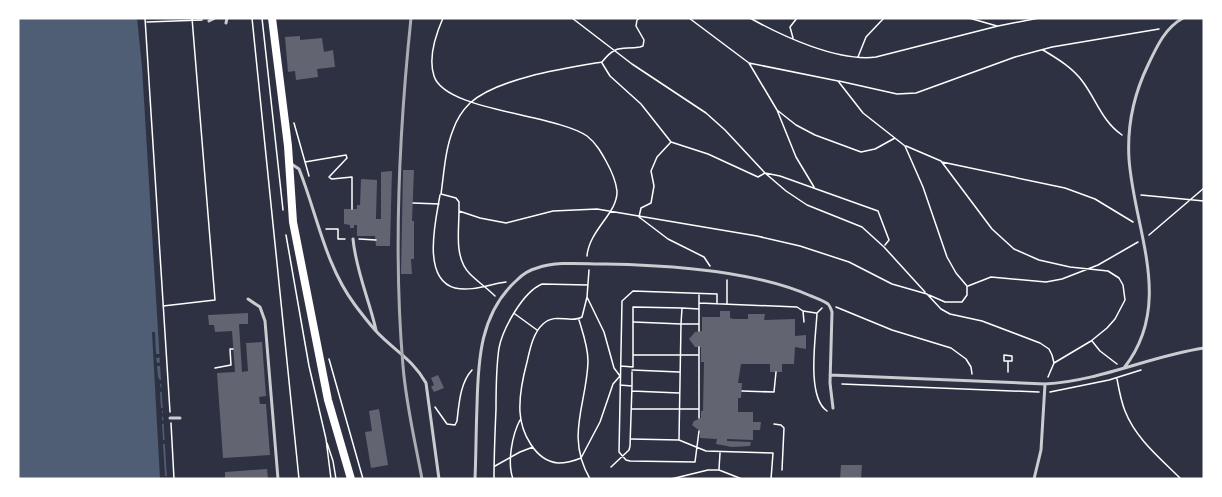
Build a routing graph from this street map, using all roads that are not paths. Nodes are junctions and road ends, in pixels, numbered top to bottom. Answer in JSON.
{"nodes":[{"id":1,"x":215,"y":18,"type":"edge"},
{"id":2,"x":227,"y":18,"type":"edge"},
{"id":3,"x":272,"y":18,"type":"edge"},
{"id":4,"x":1183,"y":18,"type":"edge"},
{"id":5,"x":209,"y":21,"type":"road end"},
{"id":6,"x":226,"y":23,"type":"dead end"},
{"id":7,"x":289,"y":162,"type":"junction"},
{"id":8,"x":353,"y":239,"type":"road end"},
{"id":9,"x":248,"y":299,"type":"dead end"},
{"id":10,"x":376,"y":331,"type":"junction"},
{"id":11,"x":1204,"y":348,"type":"edge"},
{"id":12,"x":1123,"y":369,"type":"junction"},
{"id":13,"x":830,"y":375,"type":"junction"},
{"id":14,"x":1045,"y":384,"type":"junction"},
{"id":15,"x":833,"y":408,"type":"dead end"},
{"id":16,"x":180,"y":417,"type":"dead end"},
{"id":17,"x":170,"y":418,"type":"dead end"},
{"id":18,"x":278,"y":479,"type":"edge"},
{"id":19,"x":351,"y":479,"type":"edge"},
{"id":20,"x":439,"y":479,"type":"edge"},
{"id":21,"x":475,"y":479,"type":"edge"},
{"id":22,"x":1034,"y":479,"type":"edge"}],
"edges":[{"from":1,"to":5,"type":"lane"},
{"from":2,"to":6,"type":"lane"},
{"from":3,"to":7,"type":"main road"},
{"from":4,"to":12,"type":"lane"},
{"from":7,"to":10,"type":"lane"},
{"from":7,"to":19,"type":"main road"},
{"from":8,"to":10,"type":"lane"},
{"from":9,"to":18,"type":"lane"},
{"from":10,"to":20,"type":"lane"},
{"from":11,"to":12,"type":"lane"},
{"from":12,"to":14,"type":"lane"},
{"from":13,"to":14,"type":"lane"},
{"from":13,"to":15,"type":"lane"},
{"from":13,"to":21,"type":"lane"},
{"from":14,"to":22,"type":"lane"},
{"from":16,"to":17,"type":"lane"}]}
